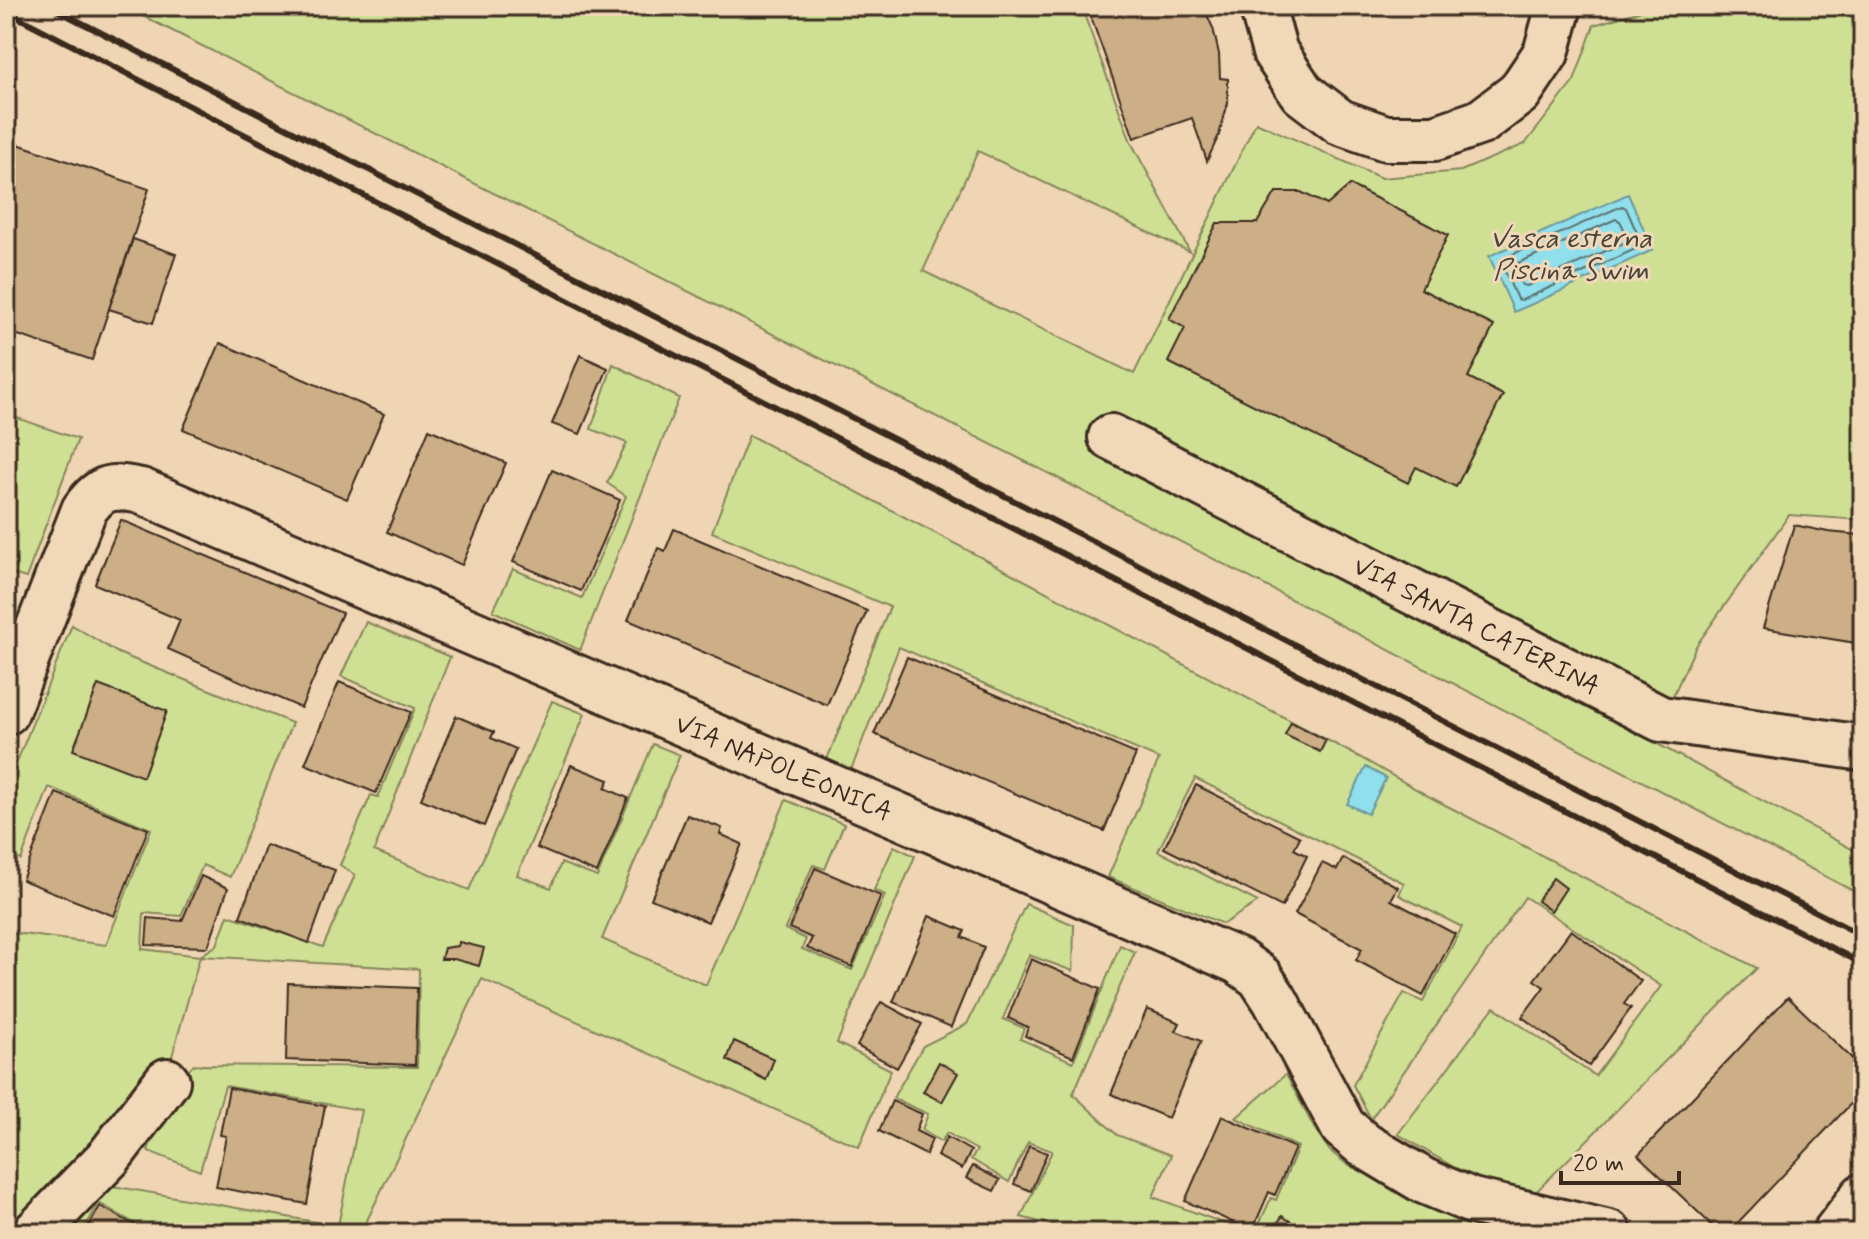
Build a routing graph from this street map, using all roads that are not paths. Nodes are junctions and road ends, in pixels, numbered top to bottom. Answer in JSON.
{"nodes":[{"id":1,"x":1262,"y":6,"type":"edge"},
{"id":2,"x":1559,"y":6,"type":"edge"},
{"id":3,"x":1111,"y":437,"type":"dead end"},
{"id":4,"x":6,"y":712,"type":"edge"},
{"id":5,"x":1863,"y":748,"type":"edge"},
{"id":6,"x":167,"y":1081,"type":"dead end"},
{"id":7,"x":1863,"y":1196,"type":"edge"},
{"id":8,"x":35,"y":1233,"type":"edge"},
{"id":9,"x":1609,"y":1233,"type":"edge"},
{"id":10,"x":1835,"y":1233,"type":"edge"}],
"edges":[{"from":1,"to":2,"type":"street"},
{"from":3,"to":5,"type":"street","name":"VIA SANTA CATERINA"},
{"from":4,"to":9,"type":"street","name":"VIA NAPOLEONICA"},
{"from":6,"to":8,"type":"street"},
{"from":7,"to":10,"type":"street"}]}
